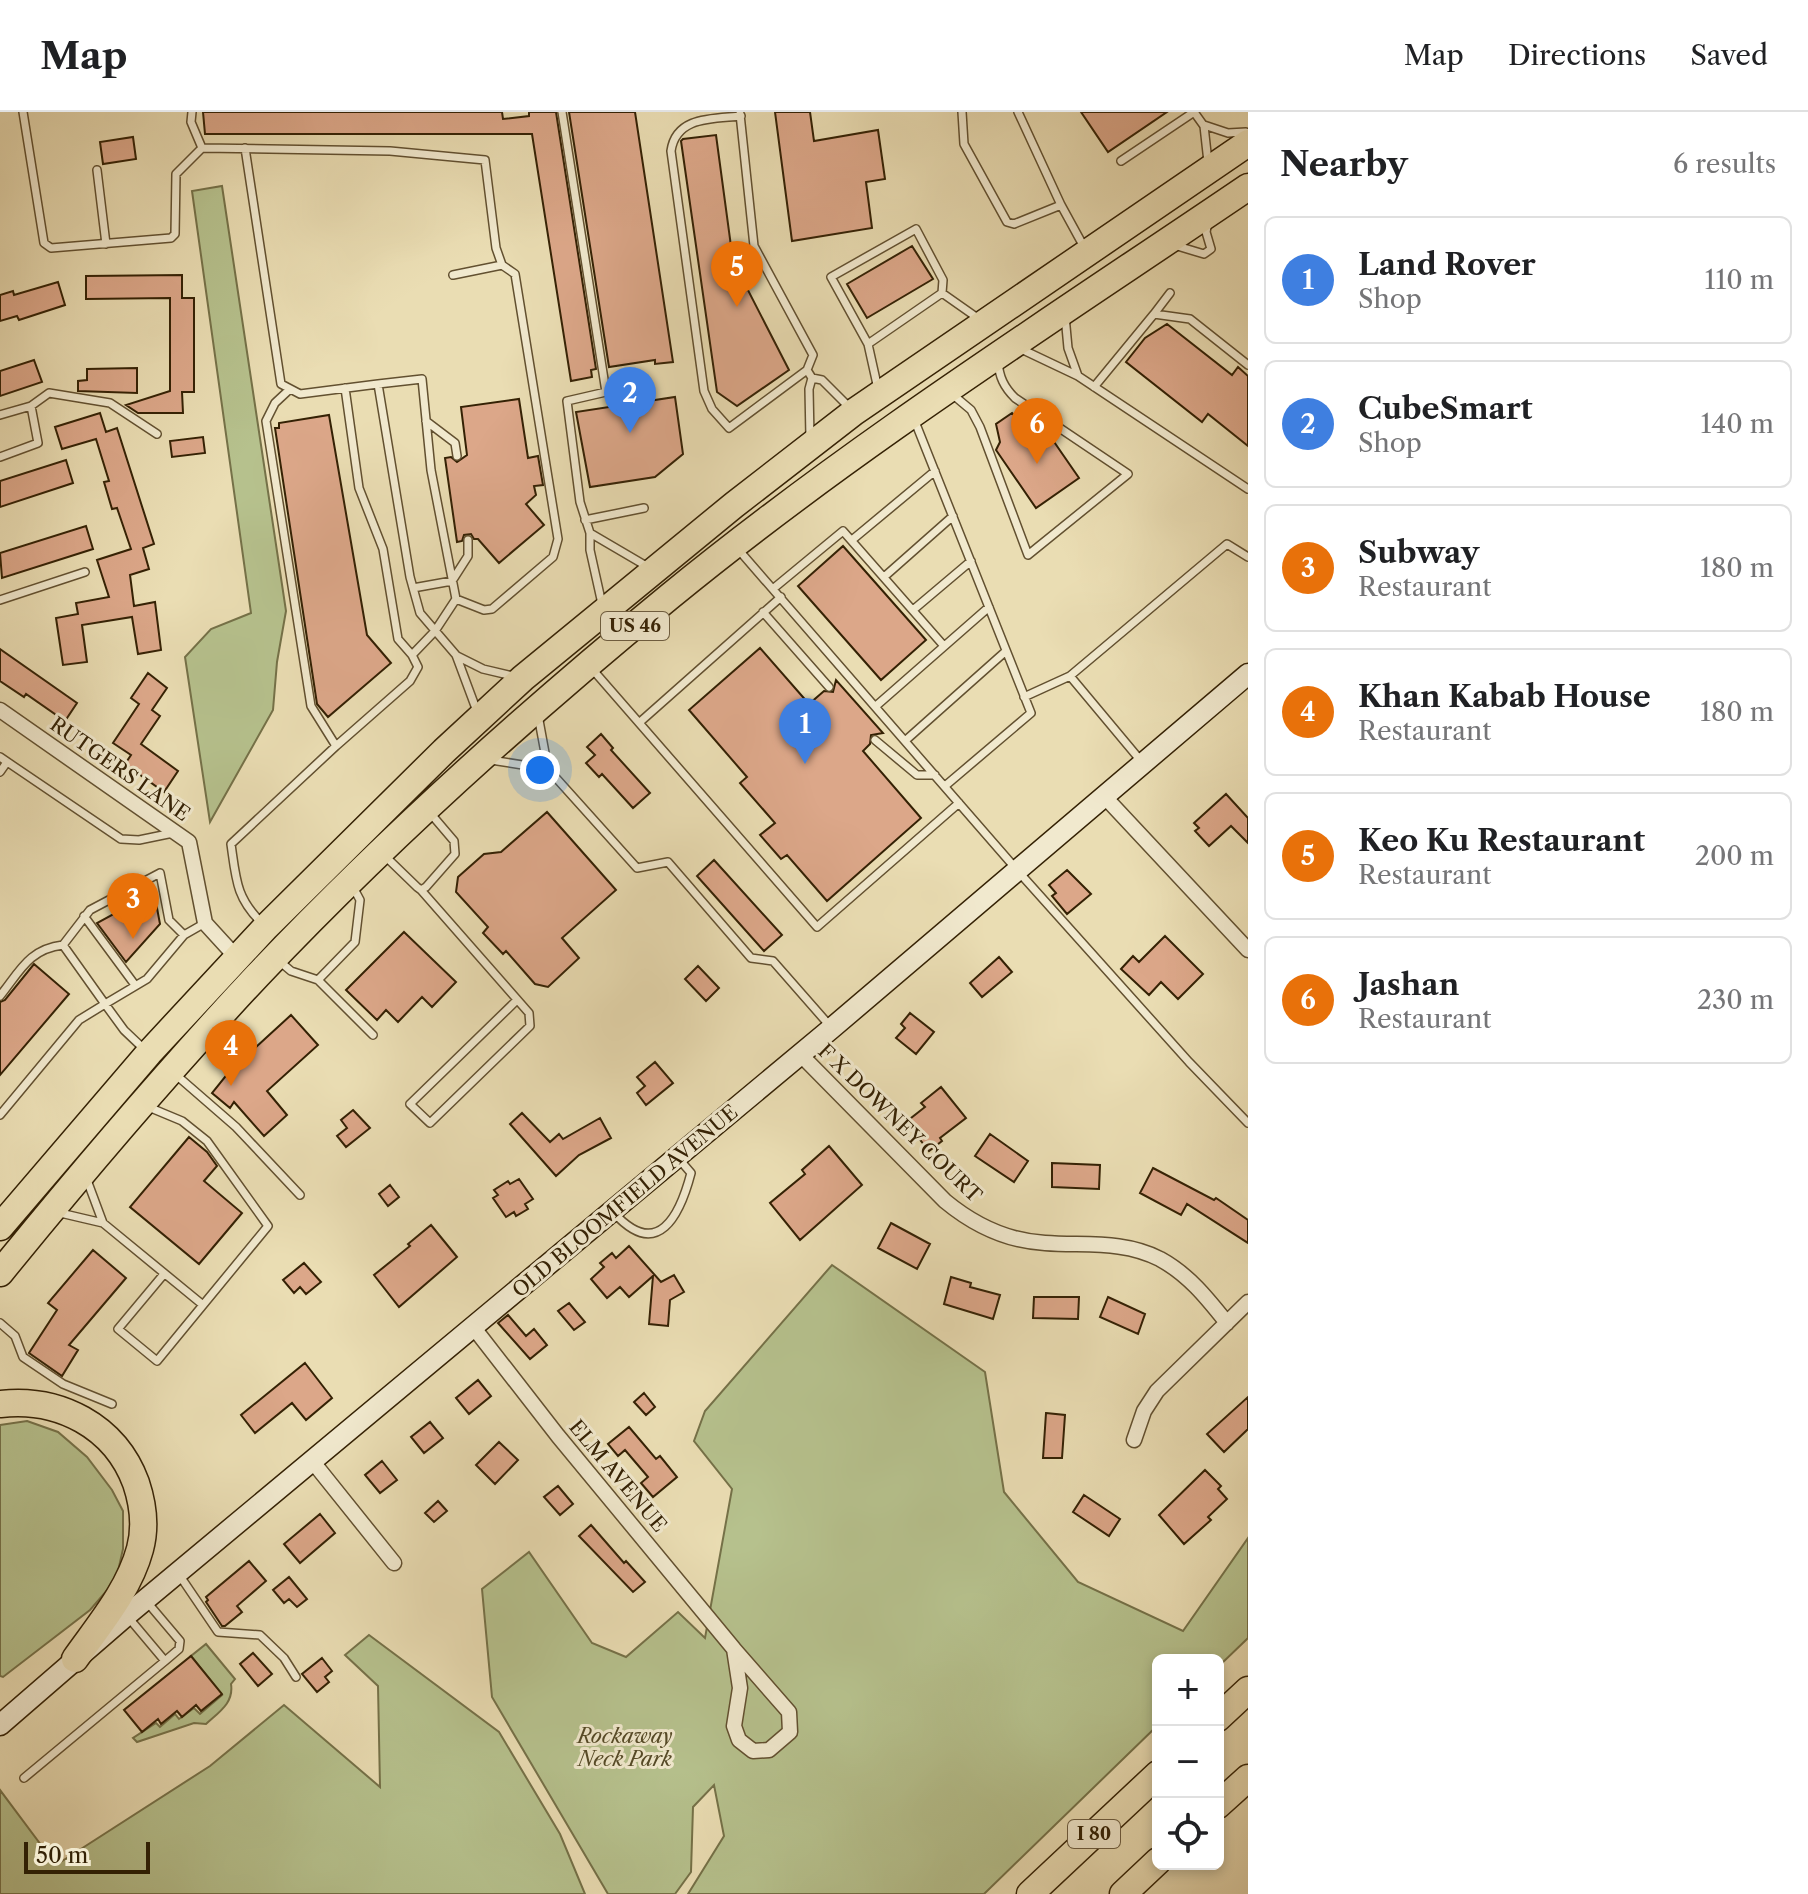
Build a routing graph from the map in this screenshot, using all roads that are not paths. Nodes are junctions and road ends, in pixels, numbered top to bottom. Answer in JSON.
{"nodes":[{"id":1,"x":23,"y":112,"type":"edge"},
{"id":2,"x":192,"y":112,"type":"edge"},
{"id":3,"x":562,"y":112,"type":"edge"},
{"id":4,"x":962,"y":112,"type":"edge"},
{"id":5,"x":1018,"y":112,"type":"edge"},
{"id":6,"x":1194,"y":112,"type":"edge"},
{"id":7,"x":740,"y":114,"type":"edge"},
{"id":8,"x":1204,"y":125,"type":"junction"},
{"id":9,"x":1248,"y":132,"type":"edge"},
{"id":10,"x":1248,"y":143,"type":"edge"},
{"id":11,"x":202,"y":148,"type":"junction"},
{"id":12,"x":245,"y":148,"type":"junction"},
{"id":13,"x":1121,"y":161,"type":"dead end"},
{"id":14,"x":97,"y":170,"type":"dead end"},
{"id":15,"x":1209,"y":170,"type":"junction"},
{"id":16,"x":1248,"y":187,"type":"edge"},
{"id":17,"x":1061,"y":205,"type":"junction"},
{"id":18,"x":106,"y":244,"type":"junction"},
{"id":19,"x":1087,"y":253,"type":"junction"},
{"id":20,"x":502,"y":265,"type":"junction"},
{"id":21,"x":453,"y":275,"type":"dead end"},
{"id":22,"x":942,"y":293,"type":"junction"},
{"id":23,"x":1170,"y":293,"type":"dead end"},
{"id":24,"x":1065,"y":311,"type":"junction"},
{"id":25,"x":1154,"y":314,"type":"junction"},
{"id":26,"x":984,"y":322,"type":"junction"},
{"id":27,"x":868,"y":344,"type":"junction"},
{"id":28,"x":1006,"y":351,"type":"junction"},
{"id":29,"x":1248,"y":365,"type":"edge"},
{"id":30,"x":807,"y":370,"type":"junction"},
{"id":31,"x":1078,"y":376,"type":"junction"},
{"id":32,"x":812,"y":378,"type":"junction"},
{"id":33,"x":378,"y":384,"type":"junction"},
{"id":34,"x":1094,"y":387,"type":"junction"},
{"id":35,"x":345,"y":388,"type":"junction"},
{"id":36,"x":290,"y":389,"type":"junction"},
{"id":37,"x":948,"y":390,"type":"junction"},
{"id":38,"x":879,"y":394,"type":"junction"},
{"id":39,"x":31,"y":406,"type":"junction"},
{"id":40,"x":854,"y":412,"type":"junction"},
{"id":41,"x":0,"y":415,"type":"edge"},
{"id":42,"x":912,"y":415,"type":"junction"},
{"id":43,"x":426,"y":421,"type":"junction"},
{"id":44,"x":157,"y":434,"type":"dead end"},
{"id":45,"x":809,"y":445,"type":"junction"},
{"id":46,"x":457,"y":456,"type":"dead end"},
{"id":47,"x":0,"y":457,"type":"edge"},
{"id":48,"x":935,"y":471,"type":"junction"},
{"id":49,"x":1248,"y":489,"type":"edge"},
{"id":50,"x":644,"y":508,"type":"dead end"},
{"id":51,"x":953,"y":516,"type":"junction"},
{"id":52,"x":585,"y":520,"type":"junction"},
{"id":53,"x":590,"y":533,"type":"junction"},
{"id":54,"x":468,"y":540,"type":"dead end"},
{"id":55,"x":852,"y":540,"type":"junction"},
{"id":56,"x":735,"y":546,"type":"junction"},
{"id":57,"x":1248,"y":557,"type":"edge"},
{"id":58,"x":971,"y":561,"type":"junction"},
{"id":59,"x":654,"y":570,"type":"junction"},
{"id":60,"x":85,"y":572,"type":"dead end"},
{"id":61,"x":884,"y":577,"type":"junction"},
{"id":62,"x":452,"y":581,"type":"junction"},
{"id":63,"x":413,"y":588,"type":"junction"},
{"id":64,"x":774,"y":588,"type":"junction"},
{"id":65,"x":781,"y":597,"type":"junction"},
{"id":66,"x":456,"y":599,"type":"junction"},
{"id":67,"x":0,"y":600,"type":"edge"},
{"id":68,"x":989,"y":607,"type":"junction"},
{"id":69,"x":603,"y":610,"type":"junction"},
{"id":70,"x":913,"y":610,"type":"junction"},
{"id":71,"x":763,"y":612,"type":"junction"},
{"id":72,"x":435,"y":631,"type":"junction"},
{"id":73,"x":944,"y":646,"type":"junction"},
{"id":74,"x":1006,"y":651,"type":"junction"},
{"id":75,"x":412,"y":655,"type":"junction"},
{"id":76,"x":456,"y":655,"type":"junction"},
{"id":77,"x":589,"y":665,"type":"junction"},
{"id":78,"x":1248,"y":674,"type":"edge"},
{"id":79,"x":1070,"y":676,"type":"junction"},
{"id":80,"x":523,"y":678,"type":"junction"},
{"id":81,"x":829,"y":687,"type":"dead end"},
{"id":82,"x":1024,"y":697,"type":"junction"},
{"id":83,"x":876,"y":706,"type":"junction"},
{"id":84,"x":0,"y":710,"type":"edge"},
{"id":85,"x":537,"y":710,"type":"junction"},
{"id":86,"x":479,"y":717,"type":"junction"},
{"id":87,"x":640,"y":722,"type":"junction"},
{"id":88,"x":875,"y":740,"type":"dead end"},
{"id":89,"x":906,"y":740,"type":"junction"},
{"id":90,"x":336,"y":746,"type":"junction"},
{"id":91,"x":483,"y":758,"type":"junction"},
{"id":92,"x":4,"y":759,"type":"edge"},
{"id":93,"x":1143,"y":763,"type":"junction"},
{"id":94,"x":548,"y":769,"type":"junction"},
{"id":95,"x":0,"y":772,"type":"edge"},
{"id":96,"x":935,"y":775,"type":"junction"},
{"id":97,"x":945,"y":786,"type":"junction"},
{"id":98,"x":1104,"y":796,"type":"junction"},
{"id":99,"x":959,"y":803,"type":"junction"},
{"id":100,"x":427,"y":809,"type":"junction"},
{"id":101,"x":175,"y":833,"type":"junction"},
{"id":102,"x":381,"y":852,"type":"junction"},
{"id":103,"x":1017,"y":870,"type":"junction"},
{"id":104,"x":350,"y":881,"type":"junction"},
{"id":105,"x":421,"y":890,"type":"junction"},
{"id":106,"x":84,"y":916,"type":"junction"},
{"id":107,"x":205,"y":923,"type":"junction"},
{"id":108,"x":266,"y":927,"type":"junction"},
{"id":109,"x":184,"y":935,"type":"junction"},
{"id":110,"x":63,"y":945,"type":"junction"},
{"id":111,"x":1248,"y":950,"type":"edge"},
{"id":112,"x":275,"y":957,"type":"junction"},
{"id":113,"x":237,"y":958,"type":"junction"},
{"id":114,"x":318,"y":980,"type":"junction"},
{"id":115,"x":135,"y":985,"type":"junction"},
{"id":116,"x":0,"y":996,"type":"edge"},
{"id":117,"x":517,"y":1000,"type":"junction"},
{"id":118,"x":105,"y":1004,"type":"junction"},
{"id":119,"x":832,"y":1028,"type":"junction"},
{"id":120,"x":373,"y":1035,"type":"dead end"},
{"id":121,"x":149,"y":1053,"type":"junction"},
{"id":122,"x":800,"y":1054,"type":"junction"},
{"id":123,"x":171,"y":1070,"type":"junction"},
{"id":124,"x":141,"y":1103,"type":"junction"},
{"id":125,"x":0,"y":1115,"type":"edge"},
{"id":126,"x":1248,"y":1123,"type":"edge"},
{"id":127,"x":678,"y":1157,"type":"junction"},
{"id":128,"x":83,"y":1171,"type":"junction"},
{"id":129,"x":300,"y":1195,"type":"dead end"},
{"id":130,"x":51,"y":1211,"type":"junction"},
{"id":131,"x":613,"y":1211,"type":"junction"},
{"id":132,"x":103,"y":1223,"type":"junction"},
{"id":133,"x":0,"y":1227,"type":"edge"},
{"id":134,"x":0,"y":1273,"type":"edge"},
{"id":135,"x":164,"y":1274,"type":"junction"},
{"id":136,"x":1248,"y":1302,"type":"edge"},
{"id":137,"x":203,"y":1305,"type":"junction"},
{"id":138,"x":0,"y":1323,"type":"edge"},
{"id":139,"x":1227,"y":1323,"type":"junction"},
{"id":140,"x":474,"y":1328,"type":"junction"},
{"id":141,"x":58,"y":1395,"type":"junction"},
{"id":142,"x":0,"y":1404,"type":"edge"},
{"id":143,"x":112,"y":1404,"type":"dead end"},
{"id":144,"x":1134,"y":1440,"type":"dead end"},
{"id":145,"x":313,"y":1462,"type":"junction"},
{"id":146,"x":394,"y":1563,"type":"dead end"},
{"id":147,"x":178,"y":1574,"type":"junction"},
{"id":148,"x":146,"y":1601,"type":"junction"},
{"id":149,"x":127,"y":1615,"type":"junction"},
{"id":150,"x":734,"y":1649,"type":"junction"},
{"id":151,"x":75,"y":1659,"type":"junction"},
{"id":152,"x":165,"y":1661,"type":"junction"},
{"id":153,"x":296,"y":1677,"type":"dead end"},
{"id":154,"x":1248,"y":1690,"type":"edge"},
{"id":155,"x":1224,"y":1712,"type":"edge"},
{"id":156,"x":5,"y":1714,"type":"edge"},
{"id":157,"x":24,"y":1778,"type":"dead end"},
{"id":158,"x":1248,"y":1778,"type":"edge"},
{"id":159,"x":1152,"y":1780,"type":"edge"},
{"id":160,"x":1224,"y":1800,"type":"edge"},
{"id":161,"x":1152,"y":1867,"type":"edge"},
{"id":162,"x":1030,"y":1894,"type":"edge"},
{"id":163,"x":1123,"y":1894,"type":"edge"}],
"edges":[{"from":1,"to":18,"type":"lane"},
{"from":2,"to":11,"type":"lane"},
{"from":3,"to":52,"type":"lane"},
{"from":4,"to":17,"type":"lane"},
{"from":5,"to":17,"type":"lane"},
{"from":6,"to":8,"type":"lane"},
{"from":6,"to":13,"type":"lane"},
{"from":7,"to":30,"type":"lane"},
{"from":7,"to":30,"type":"lane"},
{"from":8,"to":9,"type":"lane"},
{"from":8,"to":15,"type":"lane"},
{"from":10,"to":15,"type":"highway","number":"US 46"},
{"from":11,"to":12,"type":"lane"},
{"from":11,"to":18,"type":"lane"},
{"from":12,"to":20,"type":"lane"},
{"from":12,"to":36,"type":"lane"},
{"from":14,"to":18,"type":"lane"},
{"from":15,"to":19,"type":"highway","number":"US 46"},
{"from":16,"to":24,"type":"highway","number":"US 46"},
{"from":17,"to":19,"type":"lane"},
{"from":19,"to":26,"type":"highway","number":"US 46"},
{"from":20,"to":21,"type":"lane"},
{"from":20,"to":66,"type":"lane"},
{"from":22,"to":26,"type":"lane"},
{"from":22,"to":27,"type":"lane"},
{"from":22,"to":27,"type":"lane"},
{"from":23,"to":25,"type":"lane"},
{"from":24,"to":28,"type":"highway","number":"US 46"},
{"from":24,"to":31,"type":"lane"},
{"from":25,"to":29,"type":"lane"},
{"from":25,"to":34,"type":"lane"},
{"from":26,"to":38,"type":"highway","number":"US 46"},
{"from":27,"to":38,"type":"lane"},
{"from":28,"to":31,"type":"lane"},
{"from":28,"to":37,"type":"highway","number":"US 46"},
{"from":28,"to":37,"type":"lane"},
{"from":30,"to":32,"type":"lane"},
{"from":31,"to":34,"type":"lane"},
{"from":32,"to":40,"type":"lane"},
{"from":32,"to":45,"type":"lane"},
{"from":33,"to":35,"type":"lane"},
{"from":33,"to":43,"type":"lane"},
{"from":33,"to":63,"type":"lane"},
{"from":34,"to":49,"type":"lane"},
{"from":35,"to":36,"type":"lane"},
{"from":35,"to":75,"type":"lane"},
{"from":36,"to":90,"type":"lane"},
{"from":37,"to":42,"type":"highway","number":"US 46"},
{"from":38,"to":40,"type":"highway","number":"US 46"},
{"from":39,"to":41,"type":"lane"},
{"from":39,"to":44,"type":"lane"},
{"from":39,"to":47,"type":"lane"},
{"from":40,"to":45,"type":"highway","number":"US 46"},
{"from":42,"to":48,"type":"lane"},
{"from":42,"to":56,"type":"highway","number":"US 46"},
{"from":43,"to":46,"type":"lane"},
{"from":43,"to":62,"type":"lane"},
{"from":45,"to":59,"type":"highway","number":"US 46"},
{"from":48,"to":51,"type":"lane"},
{"from":48,"to":55,"type":"lane"},
{"from":50,"to":52,"type":"lane"},
{"from":51,"to":58,"type":"lane"},
{"from":51,"to":61,"type":"lane"},
{"from":52,"to":53,"type":"lane"},
{"from":53,"to":59,"type":"lane"},
{"from":53,"to":69,"type":"lane"},
{"from":54,"to":62,"type":"lane"},
{"from":55,"to":61,"type":"lane"},
{"from":55,"to":64,"type":"lane"},
{"from":56,"to":64,"type":"lane"},
{"from":56,"to":77,"type":"highway","number":"US 46"},
{"from":57,"to":79,"type":"lane"},
{"from":58,"to":68,"type":"lane"},
{"from":58,"to":70,"type":"lane"},
{"from":59,"to":69,"type":"highway","number":"US 46"},
{"from":60,"to":67,"type":"lane"},
{"from":61,"to":70,"type":"lane"},
{"from":62,"to":63,"type":"lane"},
{"from":62,"to":66,"type":"lane"},
{"from":63,"to":72,"type":"lane"},
{"from":64,"to":65,"type":"lane"},
{"from":65,"to":71,"type":"lane"},
{"from":65,"to":83,"type":"lane"},
{"from":66,"to":72,"type":"lane"},
{"from":68,"to":73,"type":"lane"},
{"from":68,"to":74,"type":"lane"},
{"from":69,"to":80,"type":"highway","number":"US 46"},
{"from":70,"to":73,"type":"lane"},
{"from":71,"to":81,"type":"lane"},
{"from":71,"to":87,"type":"lane"},
{"from":72,"to":75,"type":"lane"},
{"from":72,"to":76,"type":"lane"},
{"from":73,"to":83,"type":"lane"},
{"from":74,"to":82,"type":"lane"},
{"from":74,"to":89,"type":"lane"},
{"from":75,"to":90,"type":"lane"},
{"from":76,"to":80,"type":"lane"},
{"from":76,"to":86,"type":"lane"},
{"from":77,"to":85,"type":"highway","number":"US 46"},
{"from":77,"to":87,"type":"lane"},
{"from":78,"to":93,"type":"street","name":"OLD BLOOMFIELD AVENUE"},
{"from":79,"to":82,"type":"lane"},
{"from":79,"to":93,"type":"lane"},
{"from":80,"to":86,"type":"highway","number":"US 46"},
{"from":82,"to":97,"type":"lane"},
{"from":83,"to":89,"type":"lane"},
{"from":84,"to":101,"type":"street","name":"RUTGERS LANE"},
{"from":85,"to":91,"type":"highway","number":"US 46"},
{"from":85,"to":94,"type":"lane"},
{"from":86,"to":108,"type":"highway","number":"US 46"},
{"from":87,"to":99,"type":"lane"},
{"from":88,"to":96,"type":"lane"},
{"from":89,"to":96,"type":"lane"},
{"from":90,"to":108,"type":"lane"},
{"from":91,"to":94,"type":"lane"},
{"from":91,"to":100,"type":"highway","number":"US 46"},
{"from":92,"to":95,"type":"lane"},
{"from":92,"to":101,"type":"lane"},
{"from":93,"to":98,"type":"street","name":"OLD BLOOMFIELD AVENUE"},
{"from":94,"to":119,"type":"lane"},
{"from":96,"to":97,"type":"lane"},
{"from":97,"to":99,"type":"lane"},
{"from":98,"to":103,"type":"street","name":"OLD BLOOMFIELD AVENUE"},
{"from":98,"to":111,"type":"street"},
{"from":99,"to":103,"type":"lane"},
{"from":100,"to":102,"type":"highway","number":"US 46"},
{"from":100,"to":105,"type":"lane"},
{"from":101,"to":107,"type":"street","name":"RUTGERS LANE"},
{"from":102,"to":104,"type":"highway","number":"US 46"},
{"from":102,"to":105,"type":"lane"},
{"from":103,"to":119,"type":"street","name":"OLD BLOOMFIELD AVENUE"},
{"from":103,"to":126,"type":"lane"},
{"from":104,"to":112,"type":"highway","number":"US 46"},
{"from":104,"to":114,"type":"lane"},
{"from":105,"to":117,"type":"lane"},
{"from":106,"to":109,"type":"lane"},
{"from":106,"to":110,"type":"lane"},
{"from":106,"to":115,"type":"lane"},
{"from":107,"to":109,"type":"lane"},
{"from":107,"to":113,"type":"street"},
{"from":108,"to":113,"type":"highway","number":"US 46"},
{"from":109,"to":115,"type":"lane"},
{"from":110,"to":116,"type":"lane"},
{"from":110,"to":118,"type":"lane"},
{"from":112,"to":114,"type":"lane"},
{"from":112,"to":123,"type":"highway","number":"US 46"},
{"from":113,"to":121,"type":"highway","number":"US 46"},
{"from":114,"to":120,"type":"lane"},
{"from":115,"to":118,"type":"lane"},
{"from":117,"to":117,"type":"lane"},
{"from":118,"to":121,"type":"lane"},
{"from":118,"to":125,"type":"lane"},
{"from":119,"to":122,"type":"street","name":"OLD BLOOMFIELD AVENUE"},
{"from":121,"to":133,"type":"highway","number":"US 46"},
{"from":122,"to":127,"type":"street","name":"OLD BLOOMFIELD AVENUE"},
{"from":122,"to":139,"type":"street","name":"F X DOWNEY COURT"},
{"from":123,"to":124,"type":"highway","number":"US 46"},
{"from":123,"to":129,"type":"lane"},
{"from":124,"to":128,"type":"highway","number":"US 46"},
{"from":124,"to":137,"type":"lane"},
{"from":127,"to":131,"type":"street","name":"OLD BLOOMFIELD AVENUE"},
{"from":127,"to":131,"type":"lane"},
{"from":128,"to":130,"type":"highway","number":"US 46"},
{"from":128,"to":132,"type":"lane"},
{"from":130,"to":132,"type":"lane"},
{"from":130,"to":134,"type":"highway","number":"US 46"},
{"from":131,"to":140,"type":"street","name":"OLD BLOOMFIELD AVENUE"},
{"from":132,"to":135,"type":"lane"},
{"from":135,"to":137,"type":"lane"},
{"from":135,"to":137,"type":"lane"},
{"from":136,"to":139,"type":"street"},
{"from":138,"to":141,"type":"lane"},
{"from":139,"to":144,"type":"street"},
{"from":140,"to":145,"type":"street","name":"OLD BLOOMFIELD AVENUE"},
{"from":140,"to":150,"type":"street","name":"ELM AVENUE"},
{"from":141,"to":142,"type":"highway"},
{"from":141,"to":143,"type":"lane"},
{"from":141,"to":151,"type":"highway"},
{"from":145,"to":146,"type":"street"},
{"from":145,"to":147,"type":"street","name":"OLD BLOOMFIELD AVENUE"},
{"from":147,"to":148,"type":"street","name":"OLD BLOOMFIELD AVENUE"},
{"from":147,"to":153,"type":"lane"},
{"from":148,"to":149,"type":"street","name":"OLD BLOOMFIELD AVENUE"},
{"from":148,"to":152,"type":"lane"},
{"from":149,"to":151,"type":"street","name":"OLD BLOOMFIELD AVENUE"},
{"from":149,"to":152,"type":"lane"},
{"from":150,"to":150,"type":"street","name":"ELM AVENUE"},
{"from":151,"to":156,"type":"street","name":"OLD BLOOMFIELD AVENUE"},
{"from":152,"to":157,"type":"lane"},
{"from":154,"to":155,"type":"highway"},
{"from":158,"to":160,"type":"highway"},
{"from":159,"to":162,"type":"highway","number":"I 80"},
{"from":161,"to":163,"type":"highway"}]}
